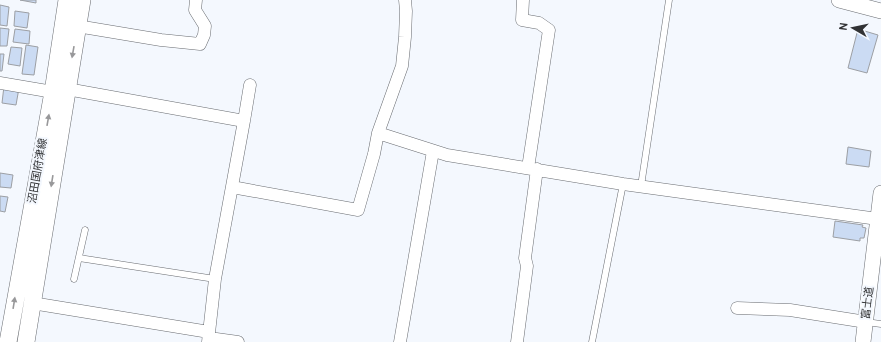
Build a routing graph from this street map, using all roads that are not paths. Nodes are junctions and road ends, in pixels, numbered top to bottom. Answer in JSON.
{"nodes":[{"id":1,"x":67,"y":0,"type":"edge"},
{"id":2,"x":82,"y":0,"type":"edge"},
{"id":3,"x":196,"y":0,"type":"edge"},
{"id":4,"x":405,"y":0,"type":"edge"},
{"id":5,"x":523,"y":0,"type":"edge"},
{"id":6,"x":669,"y":0,"type":"edge"},
{"id":7,"x":839,"y":0,"type":"edge"},
{"id":8,"x":881,"y":11,"type":"edge"},
{"id":9,"x":77,"y":26,"type":"junction"},
{"id":10,"x":0,"y":83,"type":"edge"},
{"id":11,"x":250,"y":85,"type":"dead end"},
{"id":12,"x":60,"y":91,"type":"junction"},
{"id":13,"x":244,"y":121,"type":"junction"},
{"id":14,"x":378,"y":133,"type":"junction"},
{"id":15,"x":433,"y":151,"type":"junction"},
{"id":16,"x":532,"y":168,"type":"junction"},
{"id":17,"x":623,"y":184,"type":"junction"},
{"id":18,"x":641,"y":186,"type":"junction"},
{"id":19,"x":232,"y":187,"type":"junction"},
{"id":20,"x":881,"y":193,"type":"edge"},
{"id":21,"x":878,"y":227,"type":"edge"},
{"id":22,"x":85,"y":230,"type":"dead end"},
{"id":23,"x":79,"y":258,"type":"junction"},
{"id":24,"x":215,"y":278,"type":"junction"},
{"id":25,"x":74,"y":279,"type":"dead end"},
{"id":26,"x":32,"y":303,"type":"junction"},
{"id":27,"x":737,"y":308,"type":"dead end"},
{"id":28,"x":866,"y":322,"type":"junction"},
{"id":29,"x":881,"y":324,"type":"edge"},
{"id":30,"x":209,"y":337,"type":"edge"},
{"id":31,"x":8,"y":342,"type":"edge"},
{"id":32,"x":26,"y":342,"type":"edge"},
{"id":33,"x":238,"y":342,"type":"edge"},
{"id":34,"x":400,"y":342,"type":"edge"},
{"id":35,"x":517,"y":342,"type":"edge"},
{"id":36,"x":592,"y":342,"type":"edge"},
{"id":37,"x":863,"y":342,"type":"edge"}],
"edges":[{"from":1,"to":12,"type":"main road","name":"沼田国府津線"},
{"from":2,"to":9,"type":"main road","name":"沼田国府津線"},
{"from":3,"to":9,"type":"street"},
{"from":4,"to":14,"type":"street"},
{"from":5,"to":16,"type":"street"},
{"from":6,"to":18,"type":"lane"},
{"from":7,"to":8,"type":"street"},
{"from":9,"to":12,"type":"main road","name":"沼田国府津線","one_way":true},
{"from":10,"to":12,"type":"street"},
{"from":11,"to":13,"type":"street"},
{"from":12,"to":13,"type":"street"},
{"from":12,"to":26,"type":"main road","name":"沼田国府津線","one_way":true},
{"from":31,"to":12,"type":"main road","name":"沼田国府津線","one_way":true},
{"from":13,"to":19,"type":"street"},
{"from":14,"to":15,"type":"street"},
{"from":14,"to":19,"type":"street"},
{"from":15,"to":16,"type":"street"},
{"from":15,"to":34,"type":"street"},
{"from":16,"to":17,"type":"street"},
{"from":16,"to":35,"type":"street"},
{"from":17,"to":18,"type":"street"},
{"from":17,"to":36,"type":"lane"},
{"from":18,"to":21,"type":"street"},
{"from":19,"to":24,"type":"street"},
{"from":20,"to":21,"type":"street","name":"富士道"},
{"from":21,"to":28,"type":"street","name":"富士道"},
{"from":22,"to":23,"type":"lane"},
{"from":23,"to":24,"type":"lane"},
{"from":23,"to":25,"type":"lane"},
{"from":24,"to":30,"type":"street"},
{"from":26,"to":30,"type":"street"},
{"from":26,"to":32,"type":"main road","name":"沼田国府津線"},
{"from":27,"to":28,"type":"street"},
{"from":28,"to":29,"type":"lane"},
{"from":28,"to":37,"type":"street","name":"富士道"},
{"from":30,"to":33,"type":"street"}]}
